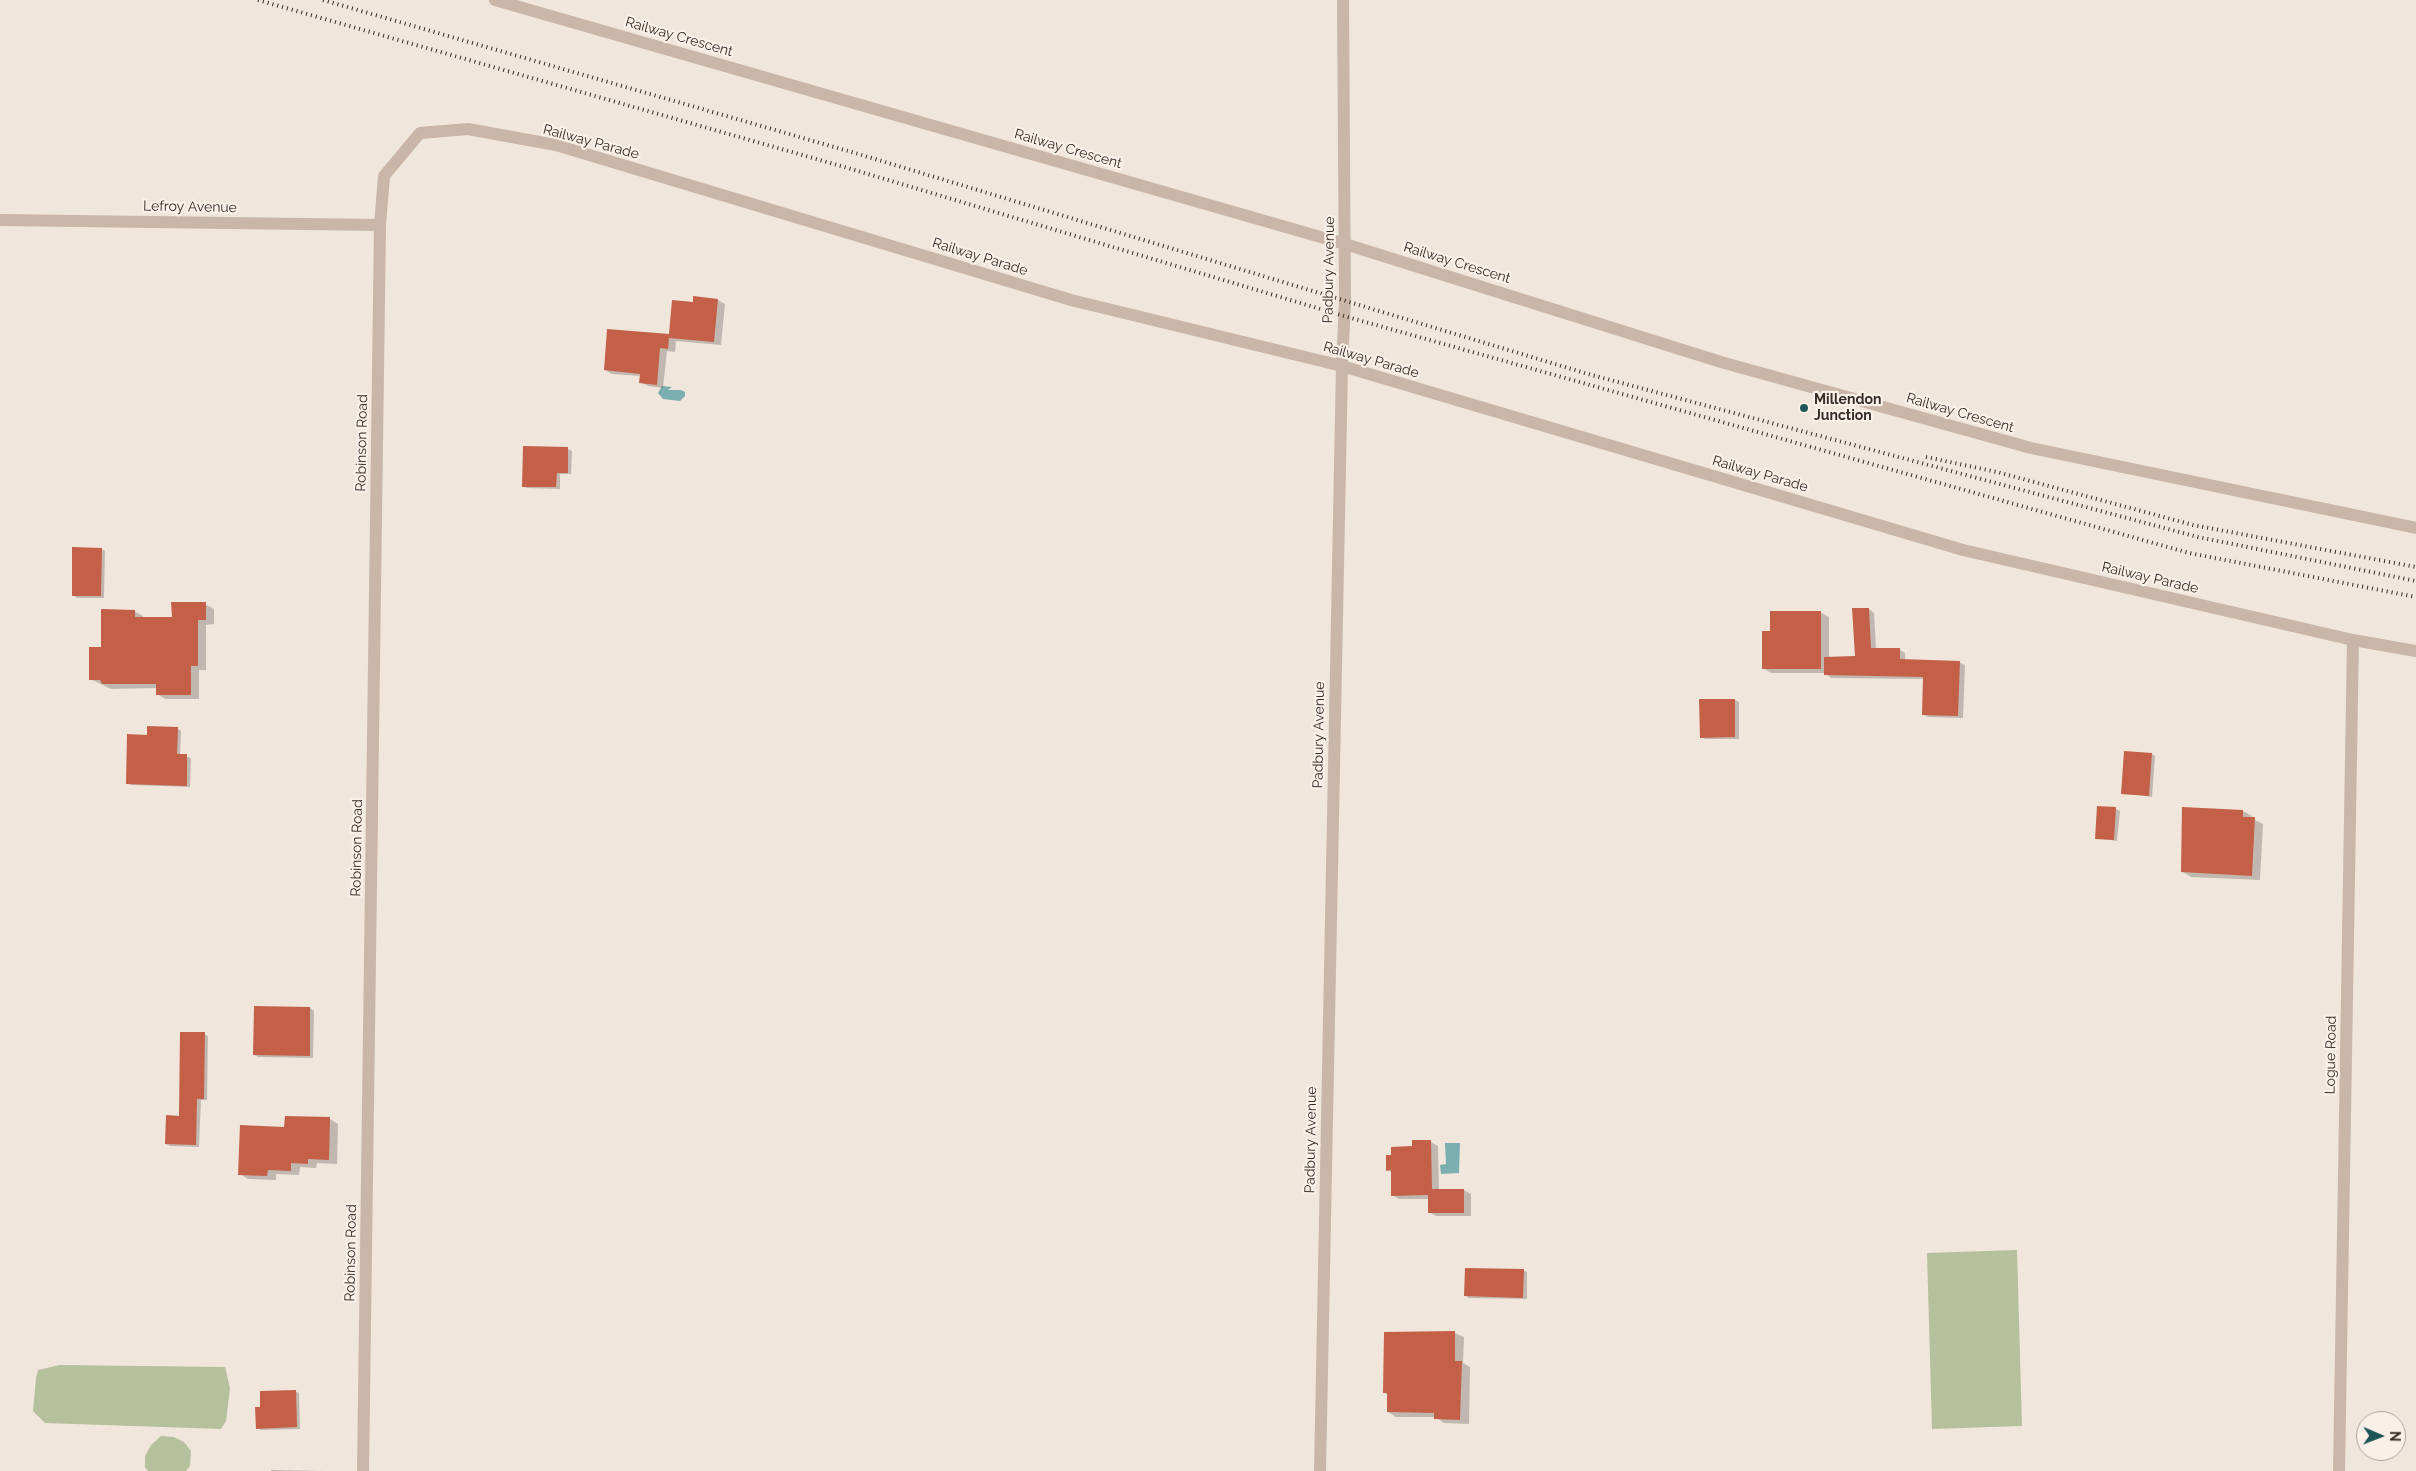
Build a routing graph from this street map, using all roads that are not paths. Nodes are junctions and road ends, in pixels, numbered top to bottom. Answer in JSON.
{"nodes":[{"id":1,"x":495,"y":0,"type":"edge"},
{"id":2,"x":1342,"y":0,"type":"edge"},
{"id":3,"x":0,"y":220,"type":"edge"},
{"id":4,"x":380,"y":225,"type":"junction"},
{"id":5,"x":1345,"y":244,"type":"junction"},
{"id":6,"x":1342,"y":366,"type":"junction"},
{"id":7,"x":2416,"y":528,"type":"edge"},
{"id":8,"x":2353,"y":640,"type":"junction"},
{"id":9,"x":2416,"y":650,"type":"edge"},
{"id":10,"x":363,"y":1471,"type":"edge"},
{"id":11,"x":1320,"y":1471,"type":"edge"},
{"id":12,"x":2339,"y":1471,"type":"edge"}],
"edges":[{"from":1,"to":5,"type":"street","name":"Railway Crescent"},
{"from":2,"to":5,"type":"street","name":"Padbury Avenue"},
{"from":3,"to":4,"type":"street","name":"Lefroy Avenue"},
{"from":4,"to":6,"type":"street","name":"Railway Parade"},
{"from":4,"to":10,"type":"street","name":"Robinson Road"},
{"from":5,"to":6,"type":"street","name":"Padbury Avenue"},
{"from":5,"to":7,"type":"street","name":"Railway Crescent"},
{"from":6,"to":8,"type":"street","name":"Railway Parade"},
{"from":6,"to":11,"type":"street","name":"Padbury Avenue"},
{"from":8,"to":9,"type":"street","name":"Railway Parade"},
{"from":8,"to":12,"type":"street","name":"Logue Road"}]}
